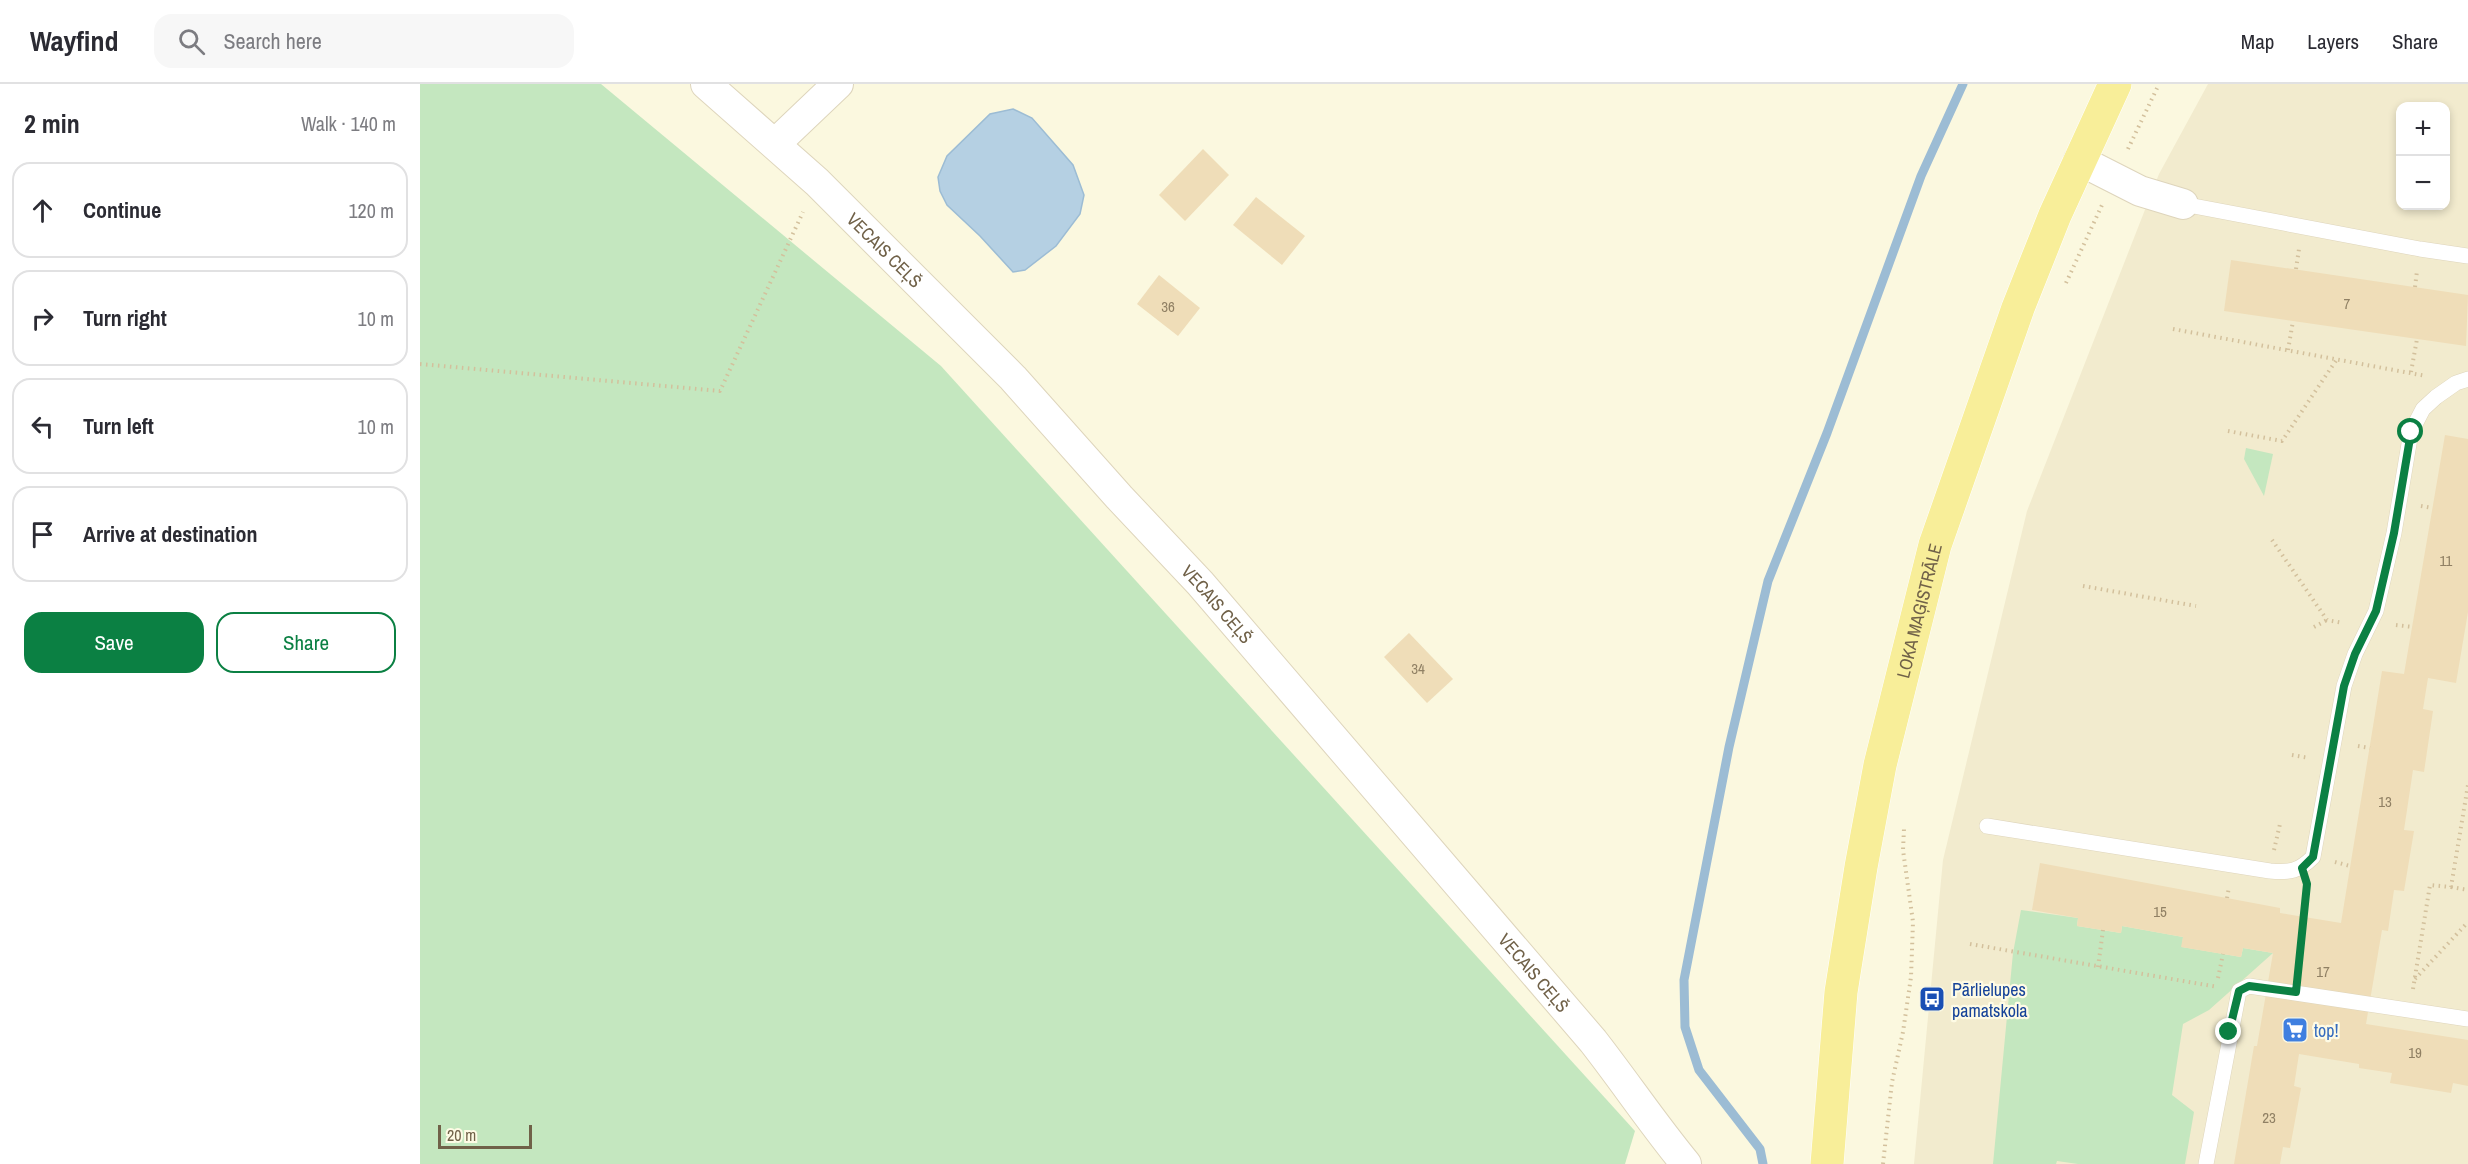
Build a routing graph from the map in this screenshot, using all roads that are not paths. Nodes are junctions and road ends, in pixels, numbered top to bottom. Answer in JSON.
{"nodes":[{"id":1,"x":706,"y":84,"type":"edge"},
{"id":2,"x":838,"y":84,"type":"edge"},
{"id":3,"x":2115,"y":84,"type":"edge"},
{"id":4,"x":776,"y":143,"type":"junction"},
{"id":5,"x":2079,"y":160,"type":"junction"},
{"id":6,"x":2183,"y":204,"type":"joint"},
{"id":7,"x":2468,"y":256,"type":"edge"},
{"id":8,"x":2462,"y":381,"type":"edge"},
{"id":9,"x":1987,"y":826,"type":"dead end"},
{"id":10,"x":2468,"y":1019,"type":"edge"},
{"id":11,"x":1686,"y":1164,"type":"edge"},
{"id":12,"x":1827,"y":1164,"type":"edge"},
{"id":13,"x":2206,"y":1164,"type":"edge"}],
"edges":[{"from":1,"to":4,"type":"street","name":"VECAIS CEĻŠ"},
{"from":2,"to":4,"type":"street"},
{"from":3,"to":5,"type":"main road","name":"LOKA MAĢISTRĀLE"},
{"from":4,"to":11,"type":"street","name":"VECAIS CEĻŠ"},
{"from":5,"to":6,"type":"street"},
{"from":5,"to":12,"type":"main road","name":"LOKA MAĢISTRĀLE"},
{"from":6,"to":7,"type":"lane"},
{"from":8,"to":9,"type":"lane"},
{"from":10,"to":13,"type":"lane"}]}
